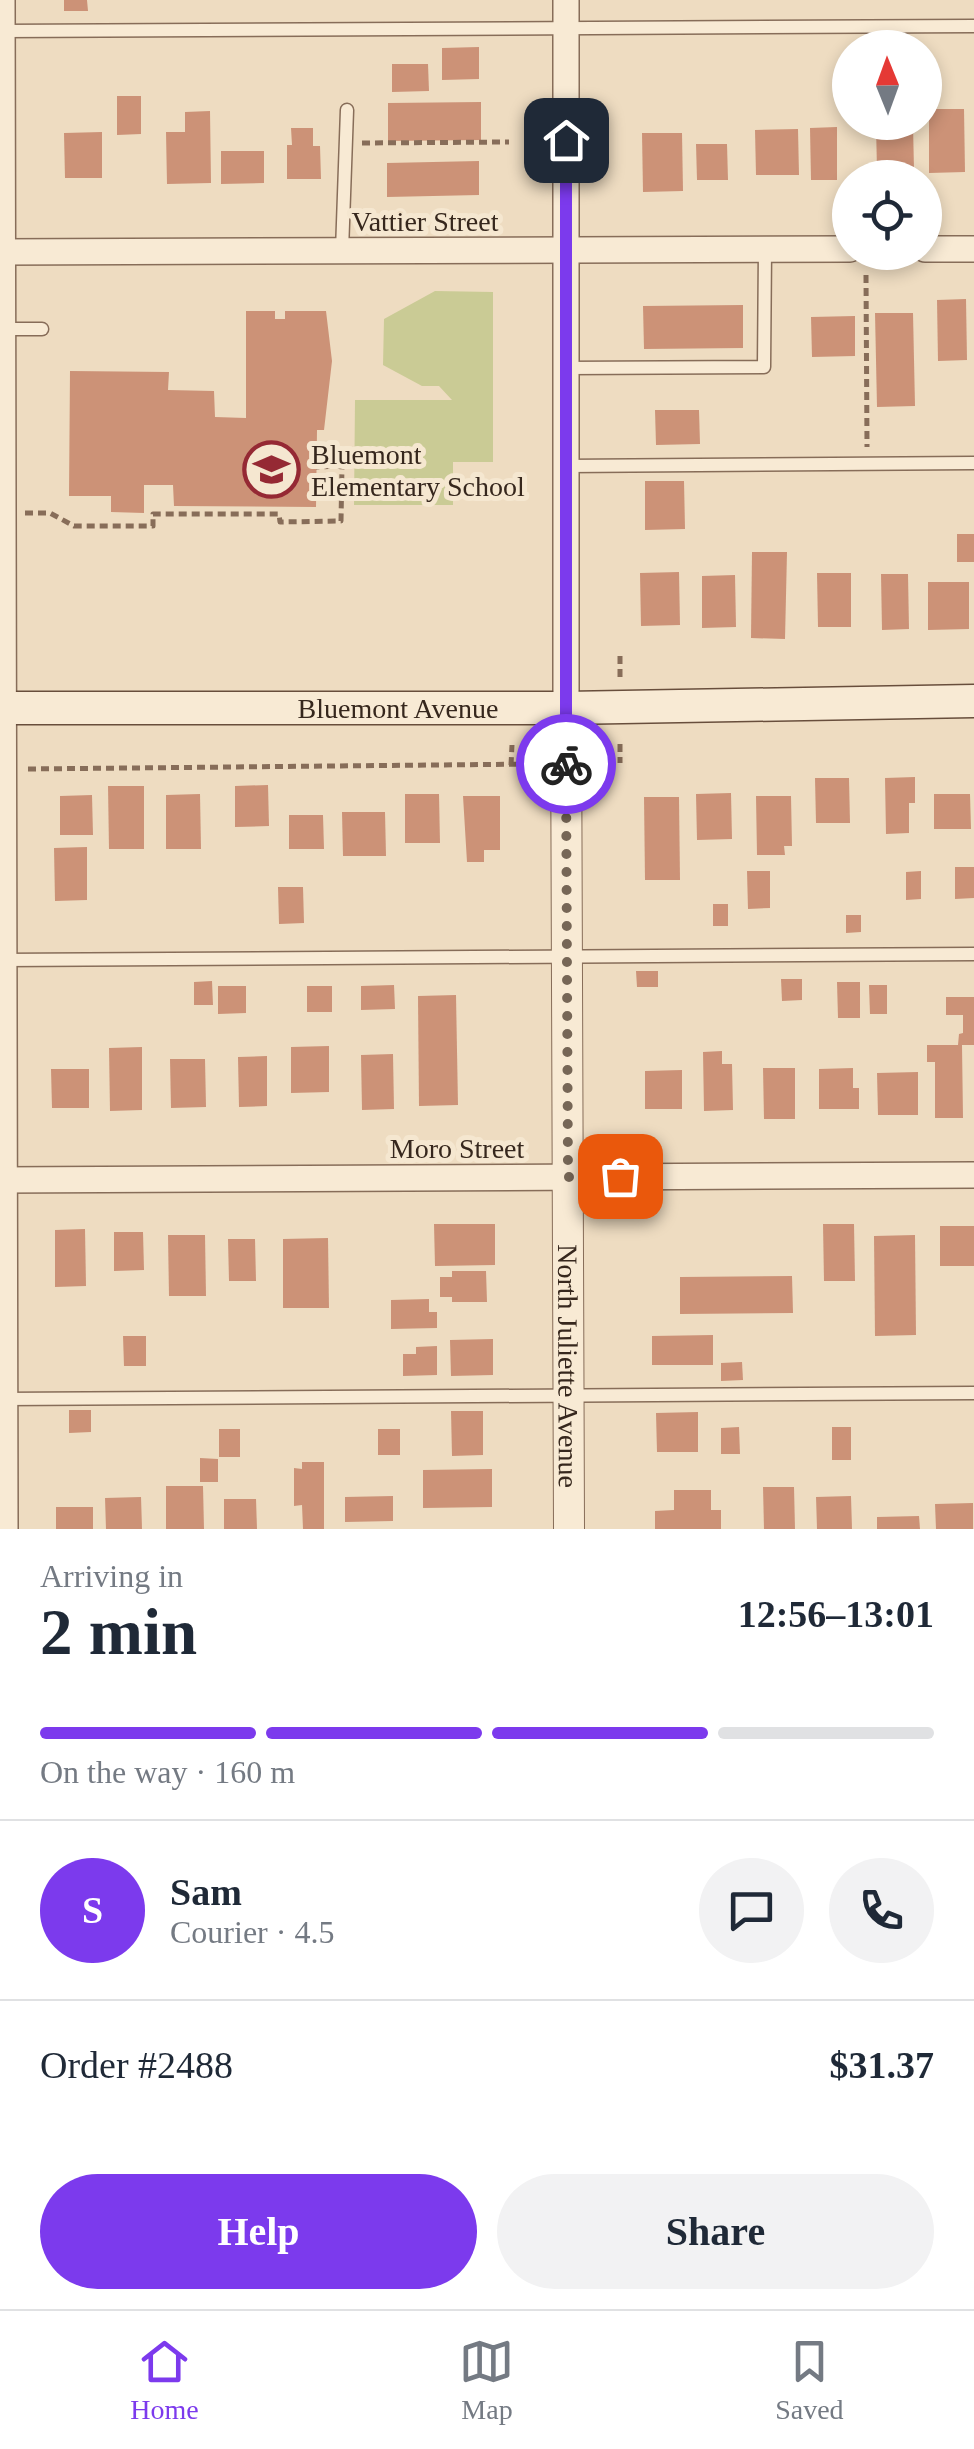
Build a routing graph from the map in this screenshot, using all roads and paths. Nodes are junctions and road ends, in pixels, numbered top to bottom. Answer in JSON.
{"nodes":[{"id":1,"x":2,"y":0,"type":"edge"},
{"id":2,"x":566,"y":0,"type":"edge"},
{"id":3,"x":974,"y":26,"type":"edge"},
{"id":4,"x":566,"y":29,"type":"junction"},
{"id":5,"x":1,"y":31,"type":"edge"},
{"id":6,"x":347,"y":110,"type":"dead end"},
{"id":7,"x":509,"y":142,"type":"dead end"},
{"id":8,"x":346,"y":143,"type":"junction"},
{"id":9,"x":832,"y":249,"type":"edge"},
{"id":10,"x":942,"y":249,"type":"edge"},
{"id":11,"x":974,"y":249,"type":"edge"},
{"id":12,"x":566,"y":250,"type":"junction"},
{"id":13,"x":766,"y":250,"type":"junction"},
{"id":14,"x":342,"y":251,"type":"junction"},
{"id":15,"x":1,"y":252,"type":"edge"},
{"id":16,"x":866,"y":276,"type":"dead end"},
{"id":17,"x":2,"y":329,"type":"edge"},
{"id":18,"x":42,"y":329,"type":"dead end"},
{"id":19,"x":566,"y":368,"type":"junction"},
{"id":20,"x":974,"y":463,"type":"edge"},
{"id":21,"x":868,"y":464,"type":"junction"},
{"id":22,"x":316,"y":466,"type":"dead end"},
{"id":23,"x":566,"y":466,"type":"junction"},
{"id":24,"x":1,"y":468,"type":"edge"},
{"id":25,"x":2,"y":514,"type":"edge"},
{"id":26,"x":620,"y":654,"type":"dead end"},
{"id":27,"x":620,"y":677,"type":"dead end"},
{"id":28,"x":974,"y":701,"type":"edge"},
{"id":29,"x":1,"y":708,"type":"edge"},
{"id":30,"x":566,"y":708,"type":"junction"},
{"id":31,"x":512,"y":744,"type":"dead end"},
{"id":32,"x":620,"y":744,"type":"dead end"},
{"id":33,"x":620,"y":763,"type":"dead end"},
{"id":34,"x":511,"y":764,"type":"junction"},
{"id":35,"x":536,"y":764,"type":"dead end"},
{"id":36,"x":3,"y":769,"type":"junction"},
{"id":37,"x":2,"y":904,"type":"edge"},
{"id":38,"x":974,"y":954,"type":"edge"},
{"id":39,"x":567,"y":957,"type":"junction"},
{"id":40,"x":2,"y":960,"type":"edge"},
{"id":41,"x":2,"y":1009,"type":"edge"},
{"id":42,"x":974,"y":1175,"type":"edge"},
{"id":43,"x":568,"y":1177,"type":"junction"},
{"id":44,"x":2,"y":1180,"type":"edge"},
{"id":45,"x":2,"y":1328,"type":"edge"},
{"id":46,"x":974,"y":1394,"type":"edge"},
{"id":47,"x":569,"y":1396,"type":"junction"},
{"id":48,"x":2,"y":1399,"type":"edge"},
{"id":49,"x":5,"y":1529,"type":"edge"},
{"id":50,"x":569,"y":1529,"type":"edge"}],
"edges":[{"from":1,"to":5,"type":"street"},
{"from":2,"to":4,"type":"street","name":"North Juliette Avenue"},
{"from":3,"to":4,"type":"lane"},
{"from":4,"to":5,"type":"lane"},
{"from":4,"to":12,"type":"street","name":"North Juliette Avenue"},
{"from":5,"to":15,"type":"street"},
{"from":6,"to":8,"type":"lane"},
{"from":7,"to":8,"type":"path"},
{"from":8,"to":14,"type":"lane"},
{"from":9,"to":13,"type":"street","name":"Vattier Street"},
{"from":10,"to":11,"type":"street"},
{"from":12,"to":13,"type":"street","name":"Vattier Street"},
{"from":12,"to":14,"type":"street","name":"Vattier Street"},
{"from":12,"to":19,"type":"street","name":"North Juliette Avenue"},
{"from":13,"to":19,"type":"lane"},
{"from":14,"to":15,"type":"street","name":"Vattier Street"},
{"from":15,"to":17,"type":"street"},
{"from":16,"to":21,"type":"path"},
{"from":17,"to":18,"type":"lane"},
{"from":17,"to":24,"type":"street"},
{"from":19,"to":23,"type":"street","name":"North Juliette Avenue"},
{"from":20,"to":21,"type":"lane"},
{"from":21,"to":23,"type":"lane"},
{"from":22,"to":25,"type":"path"},
{"from":23,"to":30,"type":"street","name":"North Juliette Avenue"},
{"from":24,"to":25,"type":"street"},
{"from":25,"to":29,"type":"street"},
{"from":26,"to":27,"type":"path"},
{"from":28,"to":30,"type":"main road","name":"Bluemont Avenue"},
{"from":29,"to":30,"type":"main road","name":"Bluemont Avenue"},
{"from":29,"to":36,"type":"street"},
{"from":30,"to":39,"type":"street","name":"North Juliette Avenue"},
{"from":31,"to":34,"type":"path"},
{"from":32,"to":33,"type":"path"},
{"from":34,"to":35,"type":"path"},
{"from":34,"to":36,"type":"path"},
{"from":36,"to":37,"type":"street"},
{"from":37,"to":40,"type":"street"},
{"from":38,"to":39,"type":"lane"},
{"from":39,"to":40,"type":"lane"},
{"from":39,"to":43,"type":"street","name":"North Juliette Avenue"},
{"from":40,"to":41,"type":"street"},
{"from":41,"to":44,"type":"street"},
{"from":42,"to":43,"type":"street","name":"Moro Street"},
{"from":43,"to":44,"type":"street","name":"Moro Street"},
{"from":43,"to":47,"type":"street","name":"North Juliette Avenue"},
{"from":44,"to":45,"type":"street"},
{"from":45,"to":48,"type":"street"},
{"from":46,"to":47,"type":"lane"},
{"from":47,"to":48,"type":"lane"},
{"from":47,"to":50,"type":"street","name":"North Juliette Avenue"},
{"from":48,"to":49,"type":"street"}]}
